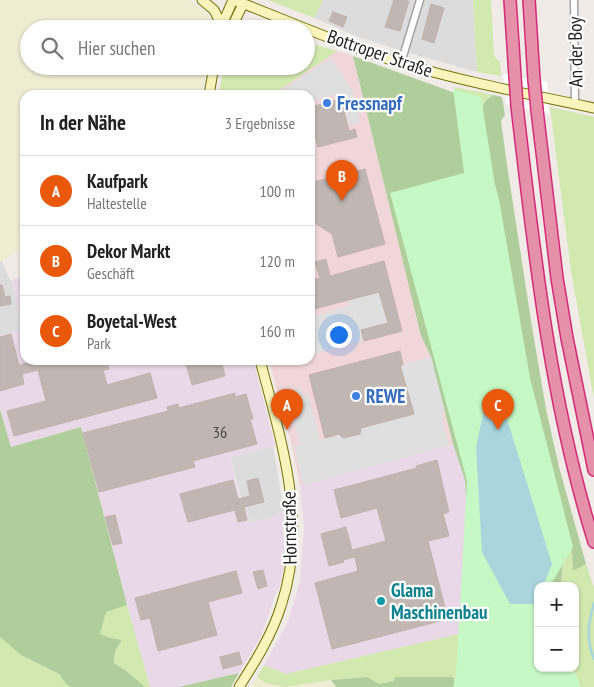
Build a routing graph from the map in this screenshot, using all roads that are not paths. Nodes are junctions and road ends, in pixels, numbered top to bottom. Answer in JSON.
{"nodes":[{"id":1,"x":202,"y":0,"type":"edge"},
{"id":2,"x":233,"y":0,"type":"edge"},
{"id":3,"x":420,"y":0,"type":"edge"},
{"id":4,"x":510,"y":0,"type":"edge"},
{"id":5,"x":529,"y":0,"type":"edge"},
{"id":6,"x":574,"y":0,"type":"edge"},
{"id":7,"x":243,"y":4,"type":"junction"},
{"id":8,"x":220,"y":20,"type":"edge"},
{"id":9,"x":227,"y":20,"type":"edge"},
{"id":10,"x":231,"y":20,"type":"edge"},
{"id":11,"x":284,"y":20,"type":"edge"},
{"id":12,"x":315,"y":32,"type":"edge"},
{"id":13,"x":401,"y":63,"type":"junction"},
{"id":14,"x":212,"y":75,"type":"edge"},
{"id":15,"x":210,"y":90,"type":"edge"},
{"id":16,"x":575,"y":104,"type":"junction"},
{"id":17,"x":594,"y":108,"type":"edge"},
{"id":18,"x":261,"y":365,"type":"edge"},
{"id":19,"x":594,"y":470,"type":"edge"},
{"id":20,"x":594,"y":542,"type":"edge"},
{"id":21,"x":239,"y":687,"type":"edge"}],
"edges":[{"from":1,"to":8,"type":"street"},
{"from":2,"to":7,"type":"street","name":"Bottroper Straße"},
{"from":2,"to":9,"type":"street"},
{"from":3,"to":13,"type":"street"},
{"from":4,"to":20,"type":"highway","bridge":true},
{"from":5,"to":19,"type":"highway","bridge":true},
{"from":6,"to":16,"type":"street","name":"An der Boy"},
{"from":7,"to":10,"type":"street"},
{"from":7,"to":11,"type":"street","name":"Bottroper Straße"},
{"from":12,"to":13,"type":"street","name":"Bottroper Straße"},
{"from":13,"to":16,"type":"street","name":"Bottroper Straße"},
{"from":14,"to":15,"type":"street"},
{"from":16,"to":17,"type":"street","name":"Bottroper Straße"},
{"from":18,"to":21,"type":"street","name":"Hornstraße"}]}
